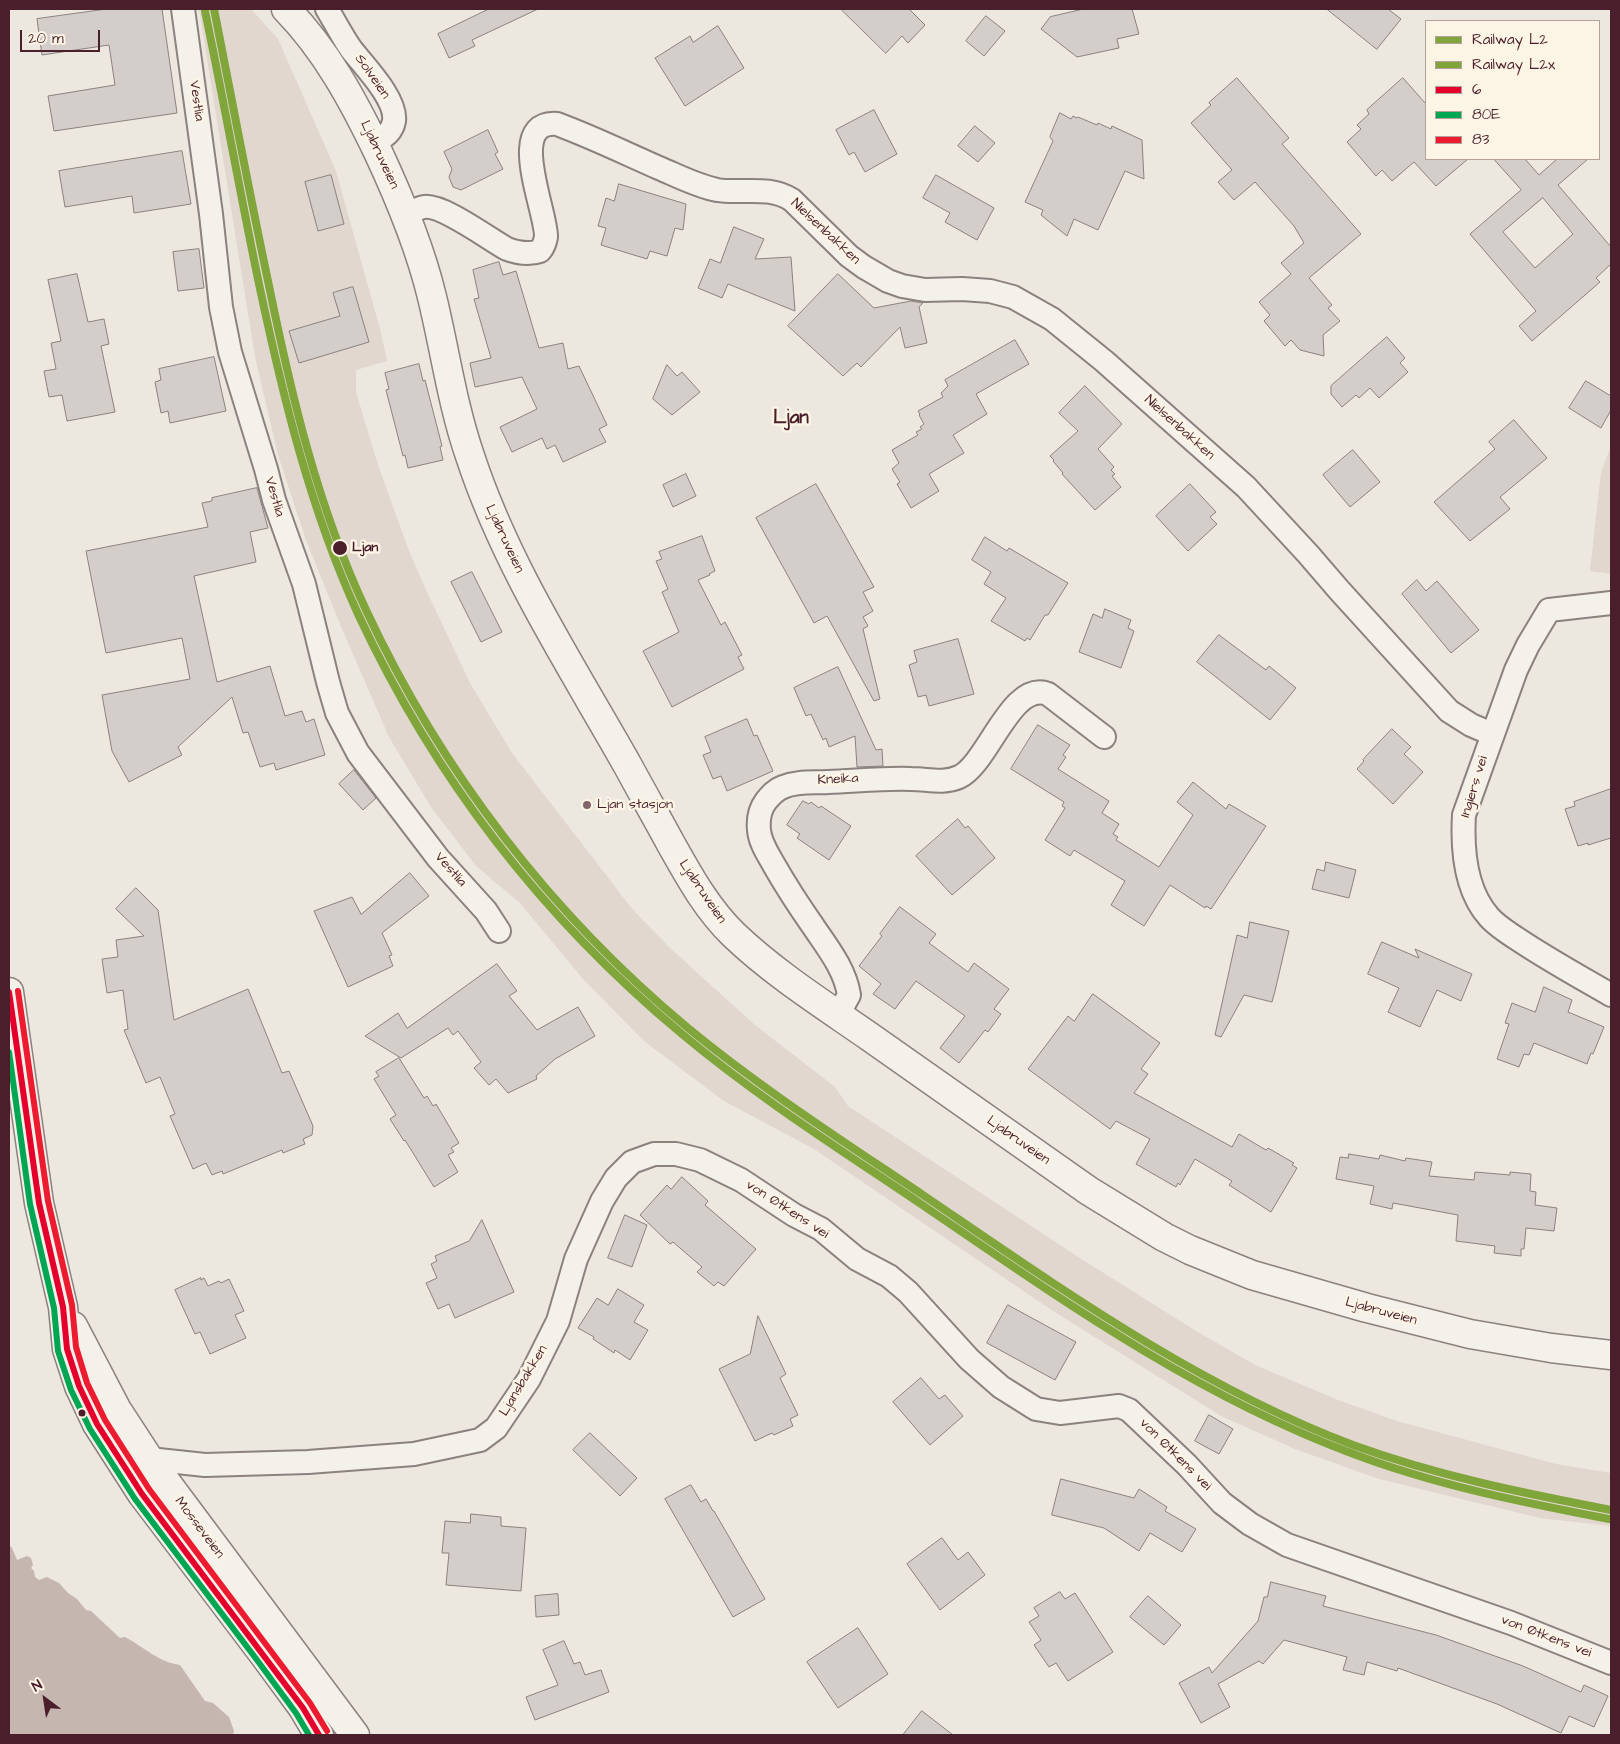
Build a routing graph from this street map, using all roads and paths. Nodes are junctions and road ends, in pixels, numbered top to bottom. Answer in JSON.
{"nodes":[{"id":1,"x":183,"y":9,"type":"edge"},
{"id":2,"x":286,"y":9,"type":"edge"},
{"id":3,"x":327,"y":9,"type":"edge"},
{"id":4,"x":374,"y":143,"type":"junction"},
{"id":5,"x":406,"y":215,"type":"junction"},
{"id":6,"x":1611,"y":603,"type":"edge"},
{"id":7,"x":1492,"y":734,"type":"junction"},
{"id":8,"x":1104,"y":737,"type":"dead end"},
{"id":9,"x":499,"y":931,"type":"dead end"},
{"id":10,"x":9,"y":992,"type":"edge"},
{"id":11,"x":1611,"y":995,"type":"edge"},
{"id":12,"x":838,"y":1015,"type":"junction"},
{"id":13,"x":642,"y":1158,"type":"joint"},
{"id":14,"x":63,"y":1307,"type":"junction"},
{"id":15,"x":1611,"y":1355,"type":"edge"},
{"id":16,"x":149,"y":1459,"type":"junction"},
{"id":17,"x":1611,"y":1664,"type":"edge"},
{"id":18,"x":319,"y":1735,"type":"edge"},
{"id":19,"x":356,"y":1735,"type":"edge"}],
"edges":[{"from":1,"to":9,"type":"street","name":"Vestlia"},
{"from":2,"to":4,"type":"main road","name":"Ljabruveien"},
{"from":3,"to":4,"type":"street","name":"Solveien"},
{"from":4,"to":5,"type":"main road","name":"Ljabruveien"},
{"from":5,"to":7,"type":"street","name":"Nielsenbakken"},
{"from":5,"to":12,"type":"main road","name":"Ljabruveien"},
{"from":6,"to":7,"type":"street","name":"Ingiers vei"},
{"from":7,"to":11,"type":"street","name":"Ingiers vei"},
{"from":8,"to":12,"type":"street","name":"Kneika"},
{"from":10,"to":14,"type":"main road","name":"Mosseveien"},
{"from":12,"to":15,"type":"main road","name":"Ljabruveien"},
{"from":13,"to":16,"type":"street","name":"Ljansbakken"},
{"from":13,"to":17,"type":"street","name":"von Øtkens vei"},
{"from":14,"to":16,"type":"main road","name":"Mosseveien"},
{"from":14,"to":18,"type":"main road","name":"Mosseveien"},
{"from":16,"to":19,"type":"main road","name":"Mosseveien"}]}
